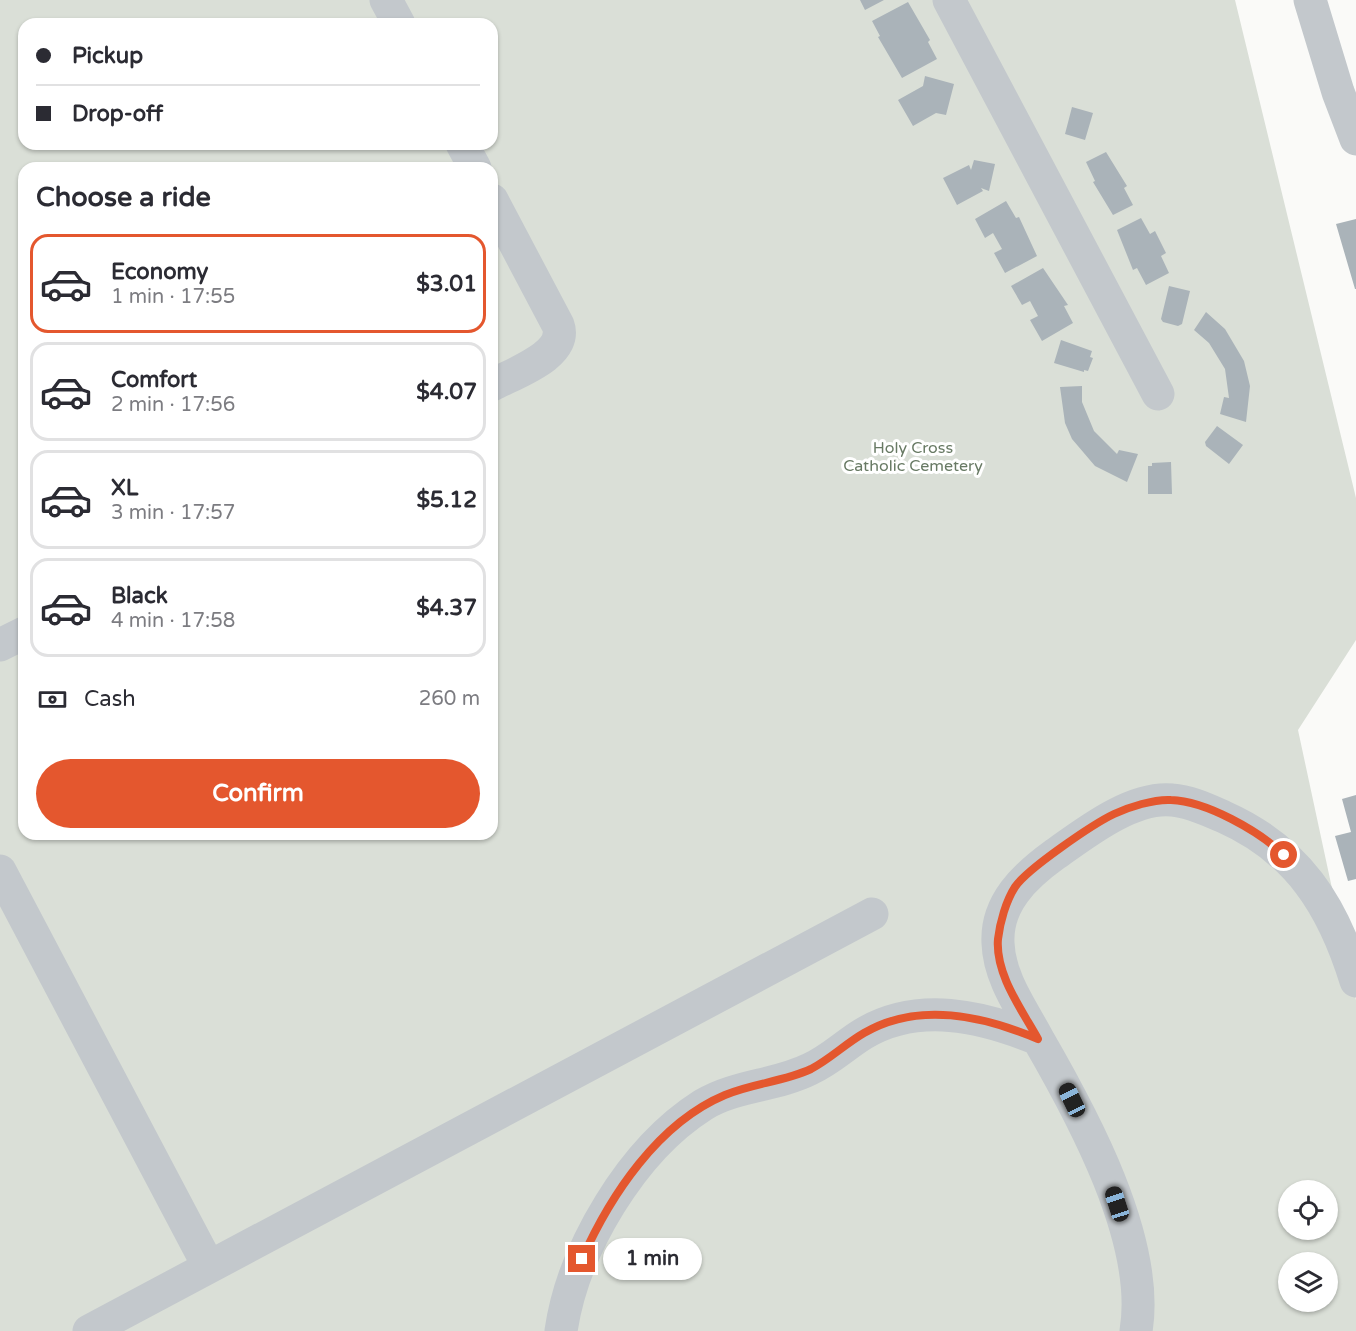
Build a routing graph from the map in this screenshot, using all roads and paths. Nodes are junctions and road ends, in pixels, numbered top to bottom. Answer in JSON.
{"nodes":[{"id":1,"x":386,"y":0,"type":"edge"},
{"id":2,"x":949,"y":0,"type":"edge"},
{"id":3,"x":1310,"y":0,"type":"edge"},
{"id":4,"x":396,"y":18,"type":"edge"},
{"id":5,"x":1356,"y":139,"type":"edge"},
{"id":6,"x":498,"y":211,"type":"edge"},
{"id":7,"x":498,"y":382,"type":"edge"},
{"id":8,"x":1158,"y":394,"type":"dead end"},
{"id":9,"x":18,"y":636,"type":"edge"},
{"id":10,"x":0,"y":645,"type":"edge"},
{"id":11,"x":0,"y":871,"type":"edge"},
{"id":12,"x":872,"y":914,"type":"dead end"},
{"id":13,"x":1356,"y":981,"type":"edge"},
{"id":14,"x":1038,"y":1039,"type":"junction"},
{"id":15,"x":209,"y":1267,"type":"junction"},
{"id":16,"x":89,"y":1331,"type":"edge"},
{"id":17,"x":561,"y":1331,"type":"edge"},
{"id":18,"x":1136,"y":1331,"type":"edge"}],
"edges":[{"from":1,"to":4,"type":"lane"},
{"from":2,"to":8,"type":"lane"},
{"from":3,"to":5,"type":"lane"},
{"from":6,"to":7,"type":"lane"},
{"from":9,"to":10,"type":"lane"},
{"from":11,"to":15,"type":"lane"},
{"from":12,"to":15,"type":"lane"},
{"from":13,"to":14,"type":"lane"},
{"from":14,"to":17,"type":"lane"},
{"from":14,"to":18,"type":"lane"},
{"from":15,"to":16,"type":"lane"}]}
